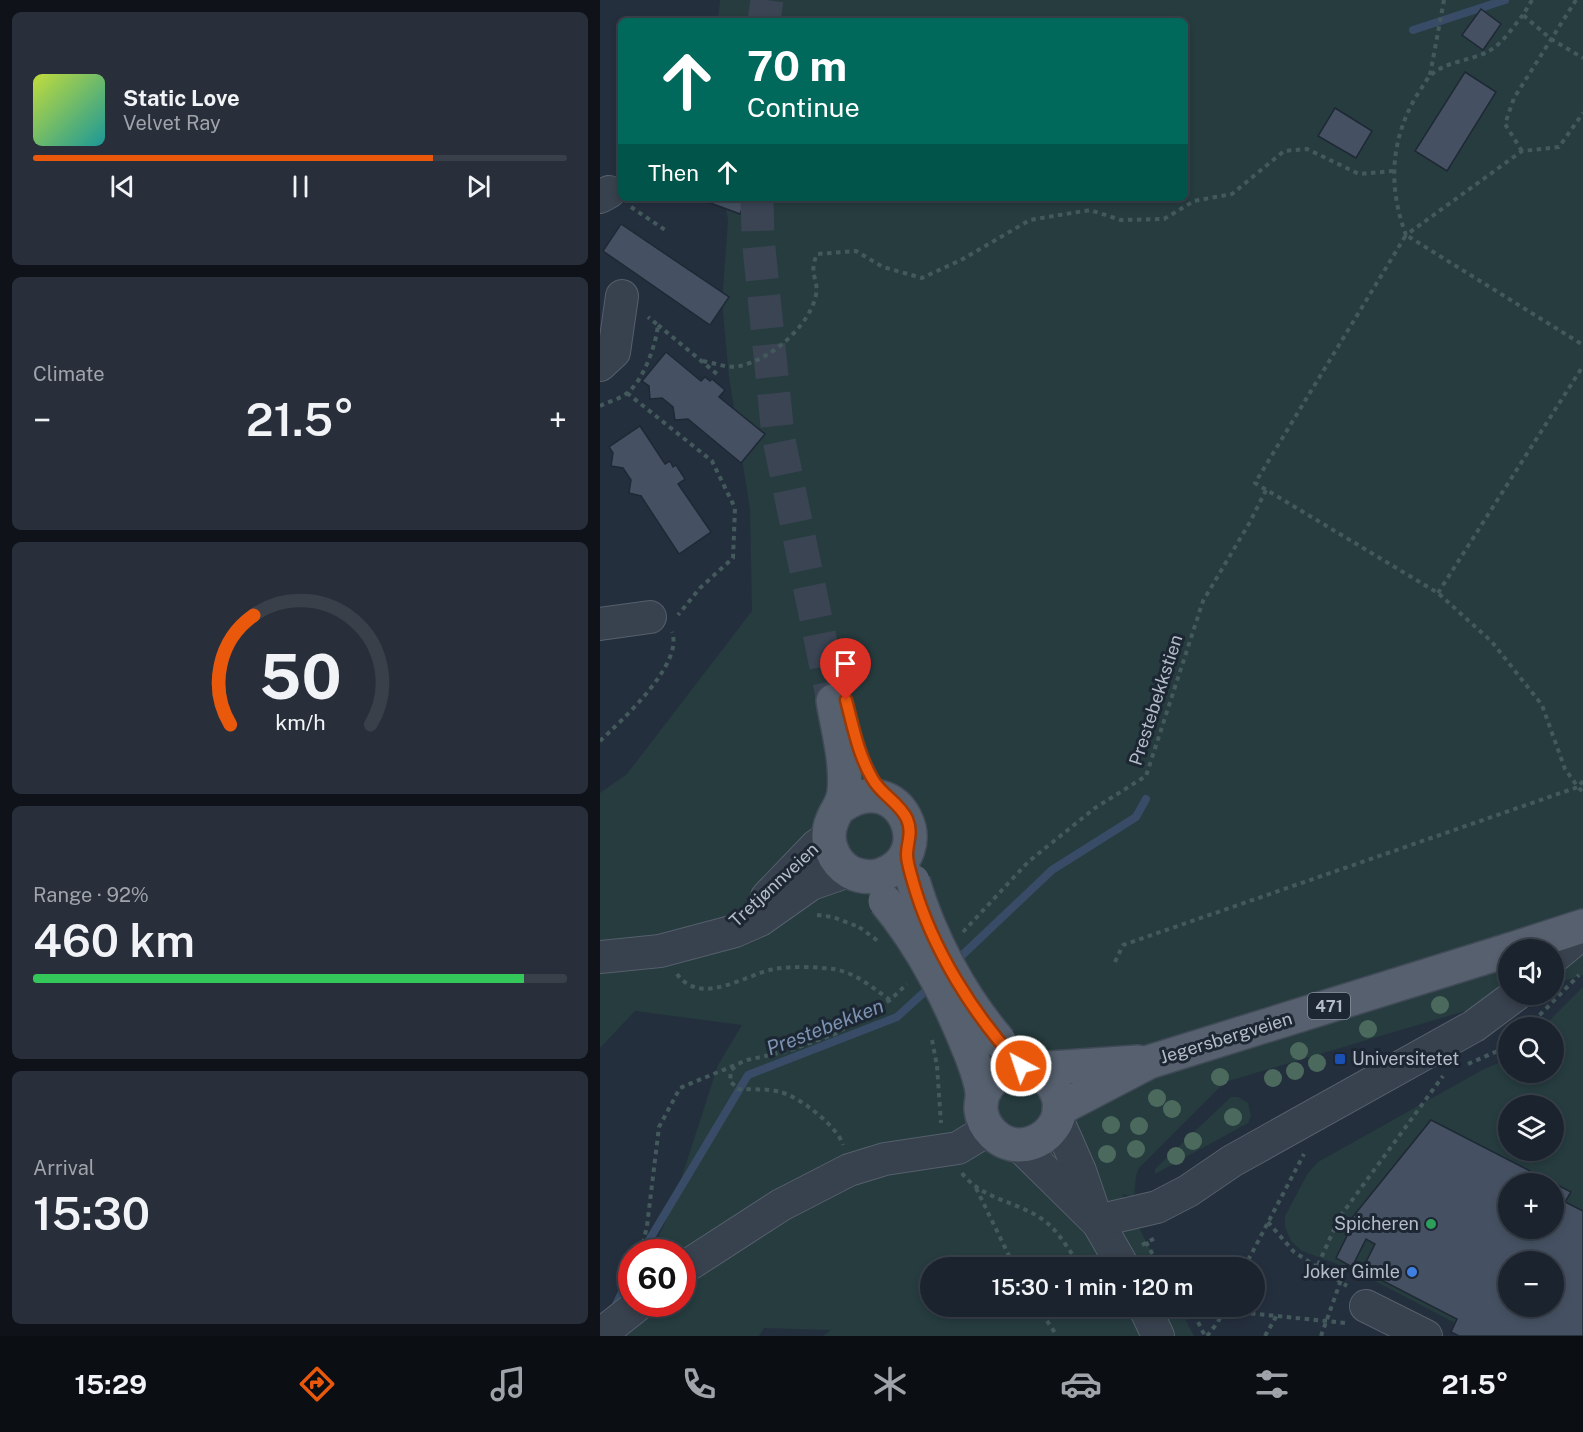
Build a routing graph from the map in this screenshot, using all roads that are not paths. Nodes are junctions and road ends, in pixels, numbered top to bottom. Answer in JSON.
{"nodes":[{"id":1,"x":622,"y":296,"type":"dead end"},
{"id":2,"x":600,"y":366,"type":"edge"},
{"id":3,"x":659,"y":622,"type":"road end"},
{"id":4,"x":600,"y":624,"type":"edge"},
{"id":5,"x":885,"y":798,"type":"junction"},
{"id":6,"x":842,"y":806,"type":"junction"},
{"id":7,"x":829,"y":837,"type":"junction"},
{"id":8,"x":910,"y":868,"type":"junction"},
{"id":9,"x":856,"y":874,"type":"junction"},
{"id":10,"x":1583,"y":926,"type":"edge"},
{"id":11,"x":1583,"y":933,"type":"edge"},
{"id":12,"x":720,"y":934,"type":"junction"},
{"id":13,"x":1543,"y":939,"type":"edge"},
{"id":14,"x":1564,"y":949,"type":"edge"},
{"id":15,"x":1498,"y":953,"type":"edge"},
{"id":16,"x":600,"y":957,"type":"edge"},
{"id":17,"x":1502,"y":1005,"type":"edge"},
{"id":18,"x":1019,"y":1059,"type":"junction"},
{"id":19,"x":1149,"y":1062,"type":"junction"},
{"id":20,"x":983,"y":1094,"type":"junction"},
{"id":21,"x":1058,"y":1114,"type":"junction"},
{"id":22,"x":989,"y":1130,"type":"junction"},
{"id":23,"x":1018,"y":1145,"type":"junction"},
{"id":24,"x":1105,"y":1220,"type":"junction"},
{"id":25,"x":1120,"y":1257,"type":"edge"},
{"id":26,"x":696,"y":1260,"type":"edge"},
{"id":27,"x":1362,"y":1315,"type":"road end"},
{"id":28,"x":623,"y":1317,"type":"edge"},
{"id":29,"x":1149,"y":1317,"type":"edge"},
{"id":30,"x":600,"y":1335,"type":"edge"},
{"id":31,"x":1158,"y":1336,"type":"edge"},
{"id":32,"x":1426,"y":1336,"type":"edge"}],
"edges":[{"from":1,"to":2,"type":"street"},
{"from":3,"to":4,"type":"street"},
{"from":5,"to":6,"type":"main road"},
{"from":5,"to":6,"type":"main road"},
{"from":5,"to":8,"type":"main road"},
{"from":6,"to":7,"type":"main road"},
{"from":7,"to":9,"type":"main road"},
{"from":7,"to":12,"type":"street","name":"Tretjønnveien"},
{"from":8,"to":9,"type":"main road"},
{"from":8,"to":18,"type":"main road","bridge":true},
{"from":9,"to":12,"type":"street","name":"Tretjønnveien"},
{"from":9,"to":20,"type":"main road","bridge":true},
{"from":10,"to":13,"type":"main road","name":"Jegersbergveien","number":"471"},
{"from":11,"to":14,"type":"street"},
{"from":12,"to":16,"type":"street","name":"Tretjønnveien"},
{"from":15,"to":19,"type":"main road","name":"Jegersbergveien","number":"471"},
{"from":17,"to":24,"type":"street"},
{"from":18,"to":19,"type":"main road","name":"Jegersbergveien","number":"471"},
{"from":18,"to":20,"type":"main road","number":"471"},
{"from":18,"to":21,"type":"main road"},
{"from":19,"to":21,"type":"main road","name":"Jegersbergveien","number":"471"},
{"from":20,"to":22,"type":"main road"},
{"from":21,"to":23,"type":"main road","number":"471"},
{"from":21,"to":24,"type":"street"},
{"from":22,"to":23,"type":"main road"},
{"from":22,"to":26,"type":"street"},
{"from":23,"to":24,"type":"street"},
{"from":24,"to":25,"type":"street"},
{"from":27,"to":32,"type":"street"},
{"from":28,"to":30,"type":"street"},
{"from":29,"to":31,"type":"street"}]}
